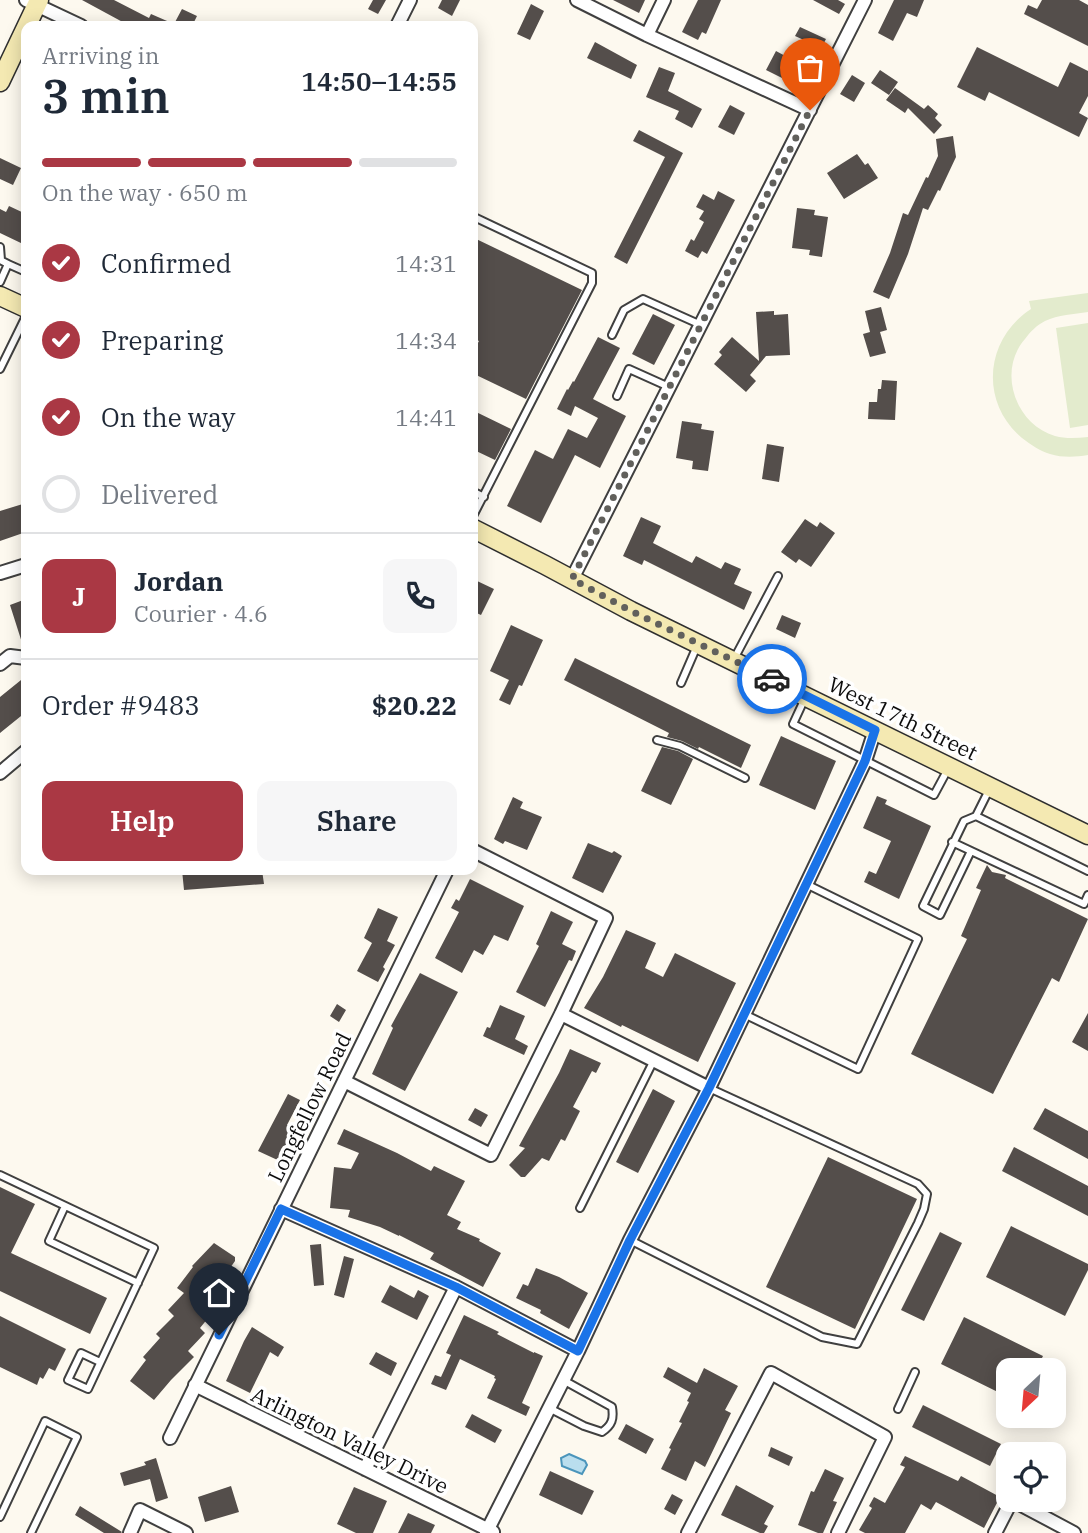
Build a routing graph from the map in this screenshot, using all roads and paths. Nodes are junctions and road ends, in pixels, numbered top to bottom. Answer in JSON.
{"nodes":[{"id":1,"x":410,"y":0,"type":"edge"},
{"id":2,"x":577,"y":0,"type":"edge"},
{"id":3,"x":664,"y":0,"type":"edge"},
{"id":4,"x":865,"y":0,"type":"edge"},
{"id":5,"x":33,"y":2,"type":"edge"},
{"id":6,"x":25,"y":21,"type":"edge"},
{"id":7,"x":71,"y":21,"type":"edge"},
{"id":8,"x":400,"y":21,"type":"edge"},
{"id":9,"x":21,"y":31,"type":"edge"},
{"id":10,"x":647,"y":35,"type":"junction"},
{"id":11,"x":0,"y":82,"type":"edge"},
{"id":12,"x":810,"y":110,"type":"junction"},
{"id":13,"x":478,"y":219,"type":"edge"},
{"id":14,"x":0,"y":247,"type":"edge"},
{"id":15,"x":0,"y":260,"type":"edge"},
{"id":16,"x":8,"y":264,"type":"junction"},
{"id":17,"x":21,"y":270,"type":"edge"},
{"id":18,"x":0,"y":282,"type":"edge"},
{"id":19,"x":0,"y":296,"type":"edge"},
{"id":20,"x":21,"y":305,"type":"edge"},
{"id":21,"x":21,"y":317,"type":"edge"},
{"id":22,"x":701,"y":325,"type":"junction"},
{"id":23,"x":612,"y":335,"type":"dead end"},
{"id":24,"x":0,"y":369,"type":"edge"},
{"id":25,"x":669,"y":387,"type":"junction"},
{"id":26,"x":617,"y":396,"type":"dead end"},
{"id":27,"x":478,"y":494,"type":"edge"},
{"id":28,"x":484,"y":497,"type":"junction"},
{"id":29,"x":478,"y":508,"type":"edge"},
{"id":30,"x":478,"y":531,"type":"edge"},
{"id":31,"x":21,"y":567,"type":"edge"},
{"id":32,"x":0,"y":573,"type":"edge"},
{"id":33,"x":778,"y":576,"type":"dead end"},
{"id":34,"x":572,"y":579,"type":"junction"},
{"id":35,"x":698,"y":644,"type":"junction"},
{"id":36,"x":21,"y":657,"type":"edge"},
{"id":37,"x":733,"y":661,"type":"junction"},
{"id":38,"x":0,"y":663,"type":"edge"},
{"id":39,"x":681,"y":683,"type":"dead end"},
{"id":40,"x":806,"y":696,"type":"junction"},
{"id":41,"x":875,"y":730,"type":"junction"},
{"id":42,"x":657,"y":740,"type":"dead end"},
{"id":43,"x":21,"y":755,"type":"edge"},
{"id":44,"x":865,"y":761,"type":"junction"},
{"id":45,"x":949,"y":766,"type":"junction"},
{"id":46,"x":0,"y":773,"type":"edge"},
{"id":47,"x":745,"y":778,"type":"dead end"},
{"id":48,"x":990,"y":787,"type":"junction"},
{"id":49,"x":976,"y":816,"type":"junction"},
{"id":50,"x":1088,"y":835,"type":"edge"},
{"id":51,"x":952,"y":842,"type":"junction"},
{"id":52,"x":971,"y":851,"type":"junction"},
{"id":53,"x":478,"y":853,"type":"edge"},
{"id":54,"x":1088,"y":871,"type":"edge"},
{"id":55,"x":445,"y":875,"type":"edge"},
{"id":56,"x":806,"y":884,"type":"junction"},
{"id":57,"x":1088,"y":895,"type":"edge"},
{"id":58,"x":561,"y":1014,"type":"junction"},
{"id":59,"x":744,"y":1014,"type":"junction"},
{"id":60,"x":654,"y":1060,"type":"junction"},
{"id":61,"x":344,"y":1081,"type":"junction"},
{"id":62,"x":709,"y":1088,"type":"junction"},
{"id":63,"x":0,"y":1175,"type":"edge"},
{"id":64,"x":65,"y":1206,"type":"junction"},
{"id":65,"x":580,"y":1208,"type":"dead end"},
{"id":66,"x":281,"y":1209,"type":"junction"},
{"id":67,"x":630,"y":1240,"type":"junction"},
{"id":68,"x":138,"y":1283,"type":"junction"},
{"id":69,"x":456,"y":1287,"type":"junction"},
{"id":70,"x":578,"y":1351,"type":"junction"},
{"id":71,"x":100,"y":1362,"type":"junction"},
{"id":72,"x":915,"y":1371,"type":"dead end"},
{"id":73,"x":563,"y":1380,"type":"junction"},
{"id":74,"x":195,"y":1385,"type":"junction"},
{"id":75,"x":549,"y":1408,"type":"junction"},
{"id":76,"x":898,"y":1409,"type":"dead end"},
{"id":77,"x":170,"y":1437,"type":"dead end"},
{"id":78,"x":366,"y":1469,"type":"junction"},
{"id":79,"x":1006,"y":1512,"type":"edge"},
{"id":80,"x":1035,"y":1512,"type":"edge"},
{"id":81,"x":0,"y":1517,"type":"edge"},
{"id":82,"x":490,"y":1532,"type":"edge"},
{"id":83,"x":31,"y":1533,"type":"edge"},
{"id":84,"x":130,"y":1533,"type":"edge"},
{"id":85,"x":186,"y":1533,"type":"edge"},
{"id":86,"x":688,"y":1533,"type":"edge"},
{"id":87,"x":838,"y":1533,"type":"edge"},
{"id":88,"x":995,"y":1533,"type":"edge"},
{"id":89,"x":1074,"y":1533,"type":"edge"}],
"edges":[{"from":1,"to":8,"type":"street"},
{"from":2,"to":10,"type":"street"},
{"from":3,"to":10,"type":"street"},
{"from":4,"to":12,"type":"street"},
{"from":5,"to":6,"type":"main road"},
{"from":5,"to":7,"type":"street"},
{"from":9,"to":11,"type":"main road"},
{"from":10,"to":12,"type":"street"},
{"from":12,"to":22,"type":"street"},
{"from":13,"to":28,"type":"lane"},
{"from":14,"to":15,"type":"lane"},
{"from":15,"to":16,"type":"lane"},
{"from":16,"to":17,"type":"lane"},
{"from":16,"to":18,"type":"lane"},
{"from":19,"to":20,"type":"main road"},
{"from":21,"to":24,"type":"lane"},
{"from":22,"to":23,"type":"lane"},
{"from":22,"to":25,"type":"street"},
{"from":25,"to":26,"type":"lane"},
{"from":25,"to":34,"type":"street"},
{"from":27,"to":28,"type":"lane"},
{"from":28,"to":29,"type":"lane"},
{"from":30,"to":34,"type":"main road","name":"West 17th Street"},
{"from":31,"to":32,"type":"street"},
{"from":33,"to":37,"type":"lane"},
{"from":34,"to":35,"type":"main road","name":"West 17th Street"},
{"from":35,"to":37,"type":"main road","name":"West 17th Street"},
{"from":35,"to":39,"type":"lane"},
{"from":36,"to":38,"type":"street"},
{"from":37,"to":40,"type":"main road","name":"West 17th Street"},
{"from":40,"to":41,"type":"main road","name":"West 17th Street"},
{"from":40,"to":44,"type":"lane"},
{"from":41,"to":44,"type":"street"},
{"from":41,"to":45,"type":"main road","name":"West 17th Street"},
{"from":42,"to":47,"type":"lane"},
{"from":43,"to":46,"type":"street"},
{"from":44,"to":45,"type":"lane"},
{"from":44,"to":56,"type":"street"},
{"from":45,"to":48,"type":"main road","name":"West 17th Street"},
{"from":48,"to":49,"type":"lane"},
{"from":48,"to":50,"type":"main road","name":"West 17th Street"},
{"from":49,"to":51,"type":"lane"},
{"from":49,"to":54,"type":"lane"},
{"from":51,"to":52,"type":"lane"},
{"from":51,"to":52,"type":"lane"},
{"from":52,"to":57,"type":"lane"},
{"from":53,"to":58,"type":"street"},
{"from":55,"to":61,"type":"street","name":"Longfellow Road"},
{"from":56,"to":59,"type":"street"},
{"from":56,"to":59,"type":"lane"},
{"from":58,"to":60,"type":"street"},
{"from":58,"to":61,"type":"street"},
{"from":59,"to":62,"type":"street"},
{"from":60,"to":62,"type":"street"},
{"from":60,"to":65,"type":"lane"},
{"from":61,"to":66,"type":"street","name":"Longfellow Road"},
{"from":62,"to":67,"type":"street"},
{"from":62,"to":67,"type":"lane"},
{"from":63,"to":64,"type":"lane"},
{"from":64,"to":68,"type":"lane"},
{"from":64,"to":68,"type":"lane"},
{"from":66,"to":69,"type":"street"},
{"from":66,"to":74,"type":"street","name":"Longfellow Road"},
{"from":67,"to":70,"type":"street"},
{"from":68,"to":71,"type":"lane"},
{"from":69,"to":70,"type":"street"},
{"from":69,"to":78,"type":"street"},
{"from":70,"to":73,"type":"street"},
{"from":71,"to":71,"type":"lane"},
{"from":72,"to":76,"type":"lane"},
{"from":73,"to":75,"type":"street"},
{"from":73,"to":75,"type":"lane"},
{"from":74,"to":77,"type":"street","name":"Longfellow Road"},
{"from":74,"to":78,"type":"street","name":"Arlington Valley Drive"},
{"from":75,"to":82,"type":"street"},
{"from":78,"to":82,"type":"street","name":"Arlington Valley Drive"},
{"from":79,"to":88,"type":"street"},
{"from":80,"to":89,"type":"street"},
{"from":81,"to":83,"type":"lane"},
{"from":84,"to":85,"type":"street"},
{"from":86,"to":87,"type":"street"}]}
